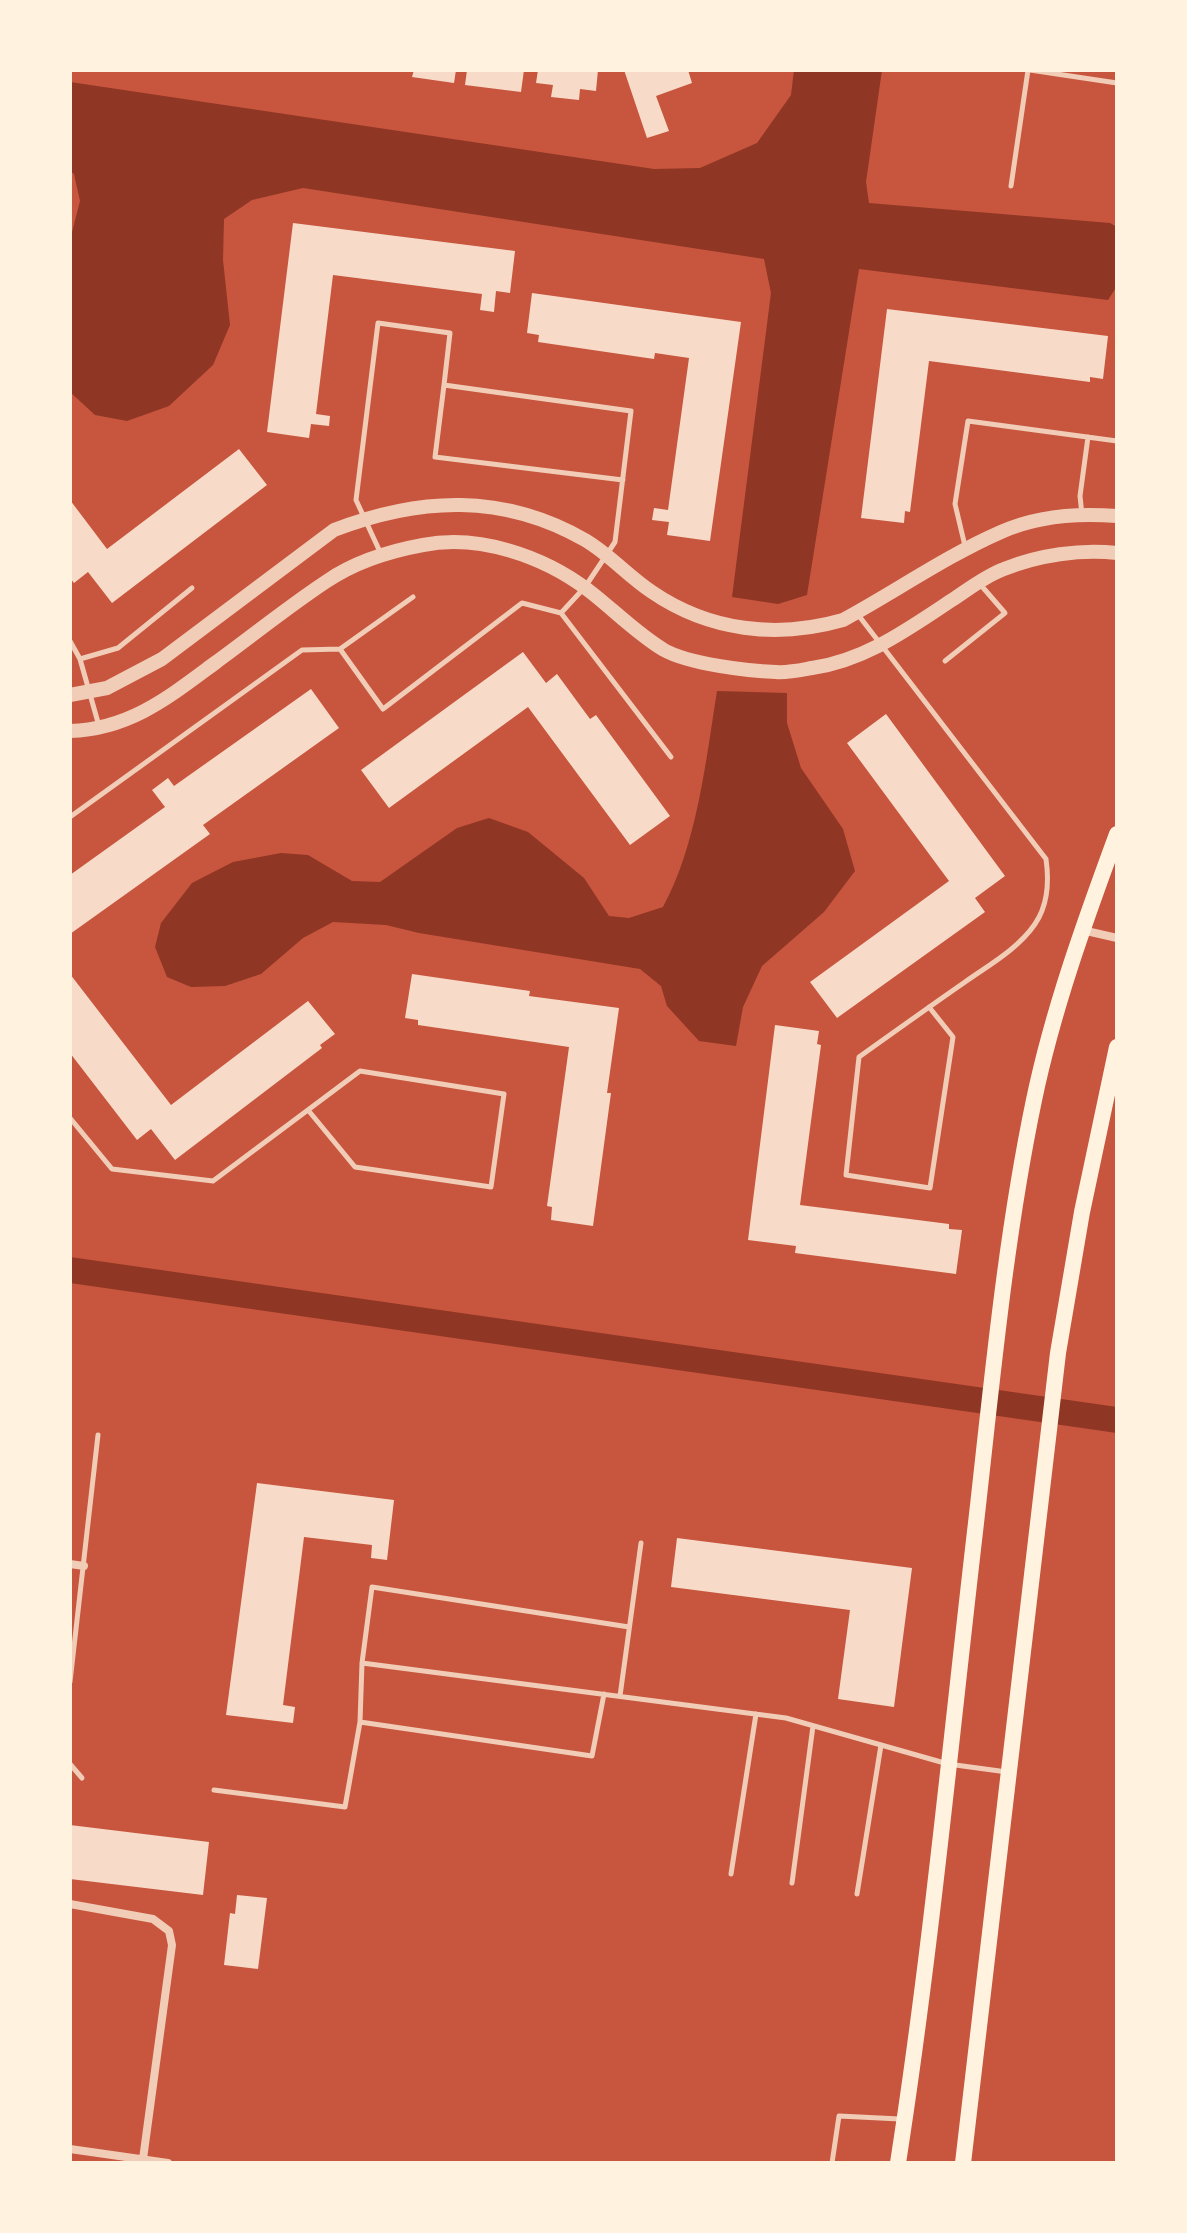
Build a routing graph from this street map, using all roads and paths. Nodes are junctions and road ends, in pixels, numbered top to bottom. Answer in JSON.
{"nodes":[{"id":1,"x":1029,"y":70,"type":"edge"},
{"id":2,"x":1117,"y":83,"type":"edge"},
{"id":3,"x":1011,"y":186,"type":"dead end"},
{"id":4,"x":444,"y":385,"type":"junction"},
{"id":5,"x":1088,"y":437,"type":"junction"},
{"id":6,"x":1117,"y":441,"type":"edge"},
{"id":7,"x":623,"y":480,"type":"junction"},
{"id":8,"x":1082,"y":515,"type":"junction"},
{"id":9,"x":1117,"y":516,"type":"edge"},
{"id":10,"x":364,"y":519,"type":"junction"},
{"id":11,"x":966,"y":550,"type":"junction"},
{"id":12,"x":1117,"y":553,"type":"edge"},
{"id":13,"x":381,"y":555,"type":"junction"},
{"id":14,"x":608,"y":556,"type":"junction"},
{"id":15,"x":978,"y":582,"type":"junction"},
{"id":16,"x":585,"y":587,"type":"junction"},
{"id":17,"x":192,"y":588,"type":"dead end"},
{"id":18,"x":413,"y":597,"type":"dead end"},
{"id":19,"x":561,"y":613,"type":"junction"},
{"id":20,"x":857,"y":613,"type":"junction"},
{"id":21,"x":70,"y":641,"type":"edge"},
{"id":22,"x":880,"y":645,"type":"junction"},
{"id":23,"x":340,"y":649,"type":"junction"},
{"id":24,"x":80,"y":659,"type":"junction"},
{"id":25,"x":945,"y":661,"type":"dead end"},
{"id":26,"x":89,"y":692,"type":"junction"},
{"id":27,"x":70,"y":695,"type":"edge"},
{"id":28,"x":99,"y":727,"type":"junction"},
{"id":29,"x":70,"y":731,"type":"edge"},
{"id":30,"x":671,"y":757,"type":"dead end"},
{"id":31,"x":70,"y":817,"type":"edge"},
{"id":32,"x":1117,"y":834,"type":"edge"},
{"id":33,"x":1082,"y":929,"type":"junction"},
{"id":34,"x":1117,"y":938,"type":"edge"},
{"id":35,"x":929,"y":1007,"type":"junction"},
{"id":36,"x":1117,"y":1047,"type":"edge"},
{"id":37,"x":308,"y":1110,"type":"junction"},
{"id":38,"x":70,"y":1118,"type":"edge"},
{"id":39,"x":98,"y":1435,"type":"dead end"},
{"id":40,"x":641,"y":1543,"type":"dead end"},
{"id":41,"x":70,"y":1564,"type":"edge"},
{"id":42,"x":84,"y":1566,"type":"junction"},
{"id":43,"x":629,"y":1627,"type":"junction"},
{"id":44,"x":362,"y":1663,"type":"junction"},
{"id":45,"x":70,"y":1682,"type":"edge"},
{"id":46,"x":604,"y":1694,"type":"junction"},
{"id":47,"x":620,"y":1696,"type":"junction"},
{"id":48,"x":756,"y":1714,"type":"junction"},
{"id":49,"x":360,"y":1722,"type":"junction"},
{"id":50,"x":813,"y":1726,"type":"junction"},
{"id":51,"x":881,"y":1745,"type":"junction"},
{"id":52,"x":70,"y":1764,"type":"edge"},
{"id":53,"x":948,"y":1764,"type":"junction"},
{"id":54,"x":1008,"y":1772,"type":"junction"},
{"id":55,"x":82,"y":1778,"type":"dead end"},
{"id":56,"x":214,"y":1790,"type":"dead end"},
{"id":57,"x":731,"y":1874,"type":"dead end"},
{"id":58,"x":792,"y":1883,"type":"dead end"},
{"id":59,"x":857,"y":1894,"type":"dead end"},
{"id":60,"x":70,"y":1904,"type":"edge"},
{"id":61,"x":905,"y":2119,"type":"junction"},
{"id":62,"x":70,"y":2149,"type":"edge"},
{"id":63,"x":143,"y":2159,"type":"junction"},
{"id":64,"x":168,"y":2163,"type":"edge"},
{"id":65,"x":832,"y":2163,"type":"edge"},
{"id":66,"x":898,"y":2163,"type":"edge"},
{"id":67,"x":963,"y":2163,"type":"edge"}],
"edges":[{"from":1,"to":2,"type":"lane"},
{"from":1,"to":3,"type":"lane"},
{"from":4,"to":7,"type":"lane"},
{"from":4,"to":7,"type":"lane"},
{"from":4,"to":10,"type":"lane"},
{"from":5,"to":6,"type":"lane"},
{"from":5,"to":8,"type":"lane"},
{"from":5,"to":11,"type":"lane"},
{"from":7,"to":14,"type":"lane"},
{"from":8,"to":9,"type":"street"},
{"from":8,"to":11,"type":"street"},
{"from":10,"to":13,"type":"lane"},
{"from":10,"to":14,"type":"street"},
{"from":10,"to":26,"type":"street"},
{"from":11,"to":20,"type":"street"},
{"from":12,"to":15,"type":"street"},
{"from":13,"to":16,"type":"street"},
{"from":13,"to":28,"type":"street"},
{"from":14,"to":16,"type":"lane"},
{"from":14,"to":20,"type":"street"},
{"from":15,"to":22,"type":"street"},
{"from":15,"to":25,"type":"lane"},
{"from":16,"to":19,"type":"lane"},
{"from":16,"to":22,"type":"street"},
{"from":17,"to":24,"type":"lane"},
{"from":18,"to":23,"type":"lane"},
{"from":19,"to":23,"type":"lane"},
{"from":19,"to":30,"type":"lane"},
{"from":20,"to":22,"type":"lane"},
{"from":21,"to":24,"type":"lane"},
{"from":22,"to":35,"type":"lane"},
{"from":23,"to":31,"type":"lane"},
{"from":24,"to":26,"type":"lane"},
{"from":26,"to":27,"type":"street"},
{"from":26,"to":28,"type":"lane"},
{"from":28,"to":29,"type":"street"},
{"from":32,"to":33,"type":"main road"},
{"from":33,"to":34,"type":"street"},
{"from":33,"to":53,"type":"main road"},
{"from":35,"to":35,"type":"lane"},
{"from":36,"to":54,"type":"main road"},
{"from":37,"to":37,"type":"lane"},
{"from":37,"to":38,"type":"lane"},
{"from":39,"to":42,"type":"lane"},
{"from":40,"to":43,"type":"lane"},
{"from":41,"to":42,"type":"street"},
{"from":42,"to":45,"type":"lane"},
{"from":43,"to":44,"type":"lane"},
{"from":43,"to":47,"type":"lane"},
{"from":44,"to":46,"type":"lane"},
{"from":44,"to":49,"type":"lane"},
{"from":46,"to":47,"type":"lane"},
{"from":46,"to":49,"type":"lane"},
{"from":47,"to":48,"type":"lane"},
{"from":48,"to":50,"type":"lane"},
{"from":48,"to":57,"type":"lane"},
{"from":49,"to":56,"type":"lane"},
{"from":50,"to":51,"type":"lane"},
{"from":50,"to":58,"type":"lane"},
{"from":51,"to":53,"type":"lane"},
{"from":51,"to":59,"type":"lane"},
{"from":52,"to":55,"type":"lane"},
{"from":53,"to":54,"type":"lane"},
{"from":53,"to":61,"type":"main road"},
{"from":54,"to":67,"type":"main road"},
{"from":60,"to":63,"type":"street"},
{"from":61,"to":65,"type":"lane"},
{"from":61,"to":66,"type":"main road"},
{"from":62,"to":63,"type":"street"},
{"from":63,"to":64,"type":"street"}]}
